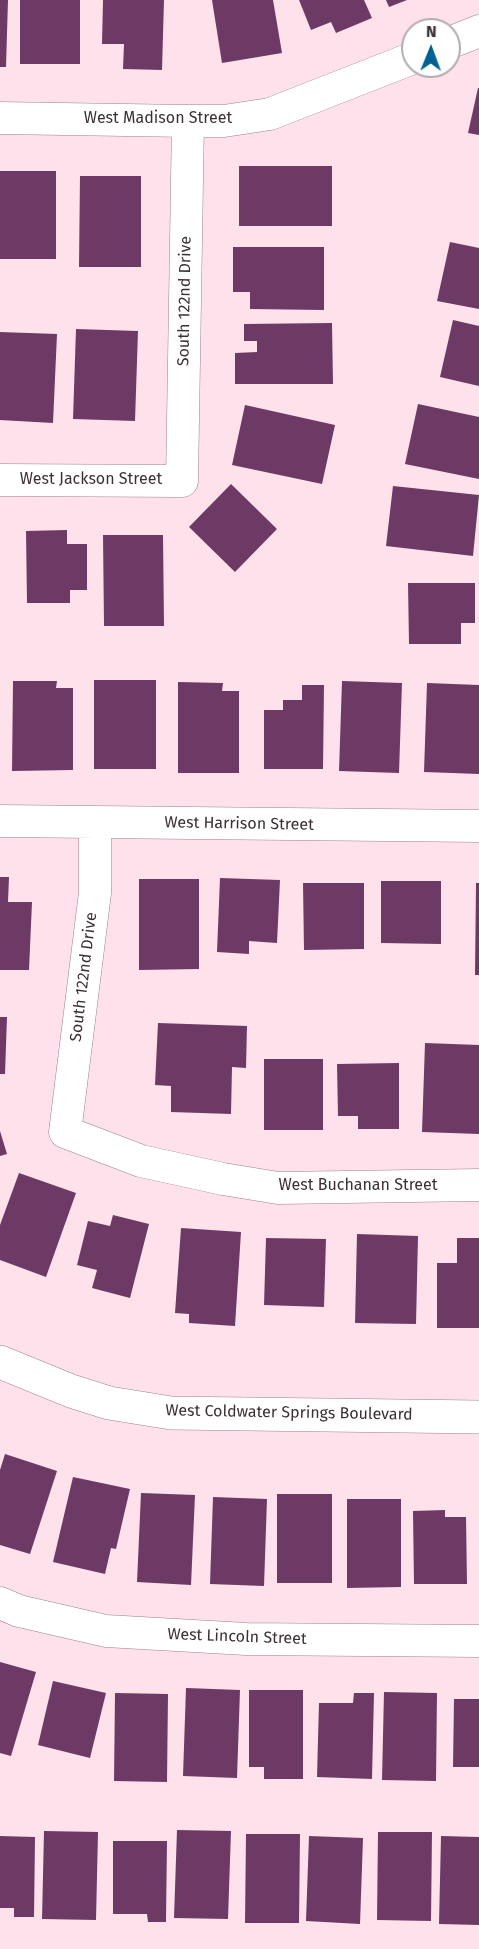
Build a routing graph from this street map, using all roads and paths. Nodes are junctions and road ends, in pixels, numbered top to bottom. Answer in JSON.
{"nodes":[{"id":1,"x":479,"y":31,"type":"edge"},
{"id":2,"x":461,"y":38,"type":"edge"},
{"id":3,"x":401,"y":62,"type":"edge"},
{"id":4,"x":0,"y":118,"type":"edge"},
{"id":5,"x":188,"y":121,"type":"junction"},
{"id":6,"x":0,"y":480,"type":"edge"},
{"id":7,"x":182,"y":481,"type":"joint"},
{"id":8,"x":0,"y":821,"type":"edge"},
{"id":9,"x":95,"y":822,"type":"junction"},
{"id":10,"x":479,"y":826,"type":"edge"},
{"id":11,"x":65,"y":1132,"type":"joint"},
{"id":12,"x":479,"y":1185,"type":"edge"},
{"id":13,"x":0,"y":1362,"type":"edge"},
{"id":14,"x":479,"y":1417,"type":"edge"},
{"id":15,"x":0,"y":1603,"type":"edge"},
{"id":16,"x":479,"y":1641,"type":"edge"}],
"edges":[{"from":1,"to":2,"type":"street"},
{"from":3,"to":5,"type":"street","name":"West Madison Street"},
{"from":4,"to":5,"type":"street","name":"West Madison Street"},
{"from":5,"to":7,"type":"street","name":"South 122nd Drive"},
{"from":6,"to":7,"type":"street","name":"West Jackson Street"},
{"from":8,"to":9,"type":"street","name":"West Harrison Street"},
{"from":9,"to":10,"type":"street","name":"West Harrison Street"},
{"from":9,"to":11,"type":"street","name":"South 122nd Drive"},
{"from":11,"to":12,"type":"street","name":"West Buchanan Street"},
{"from":13,"to":14,"type":"street","name":"West Coldwater Springs Boulevard"},
{"from":15,"to":16,"type":"street","name":"West Lincoln Street"}]}
